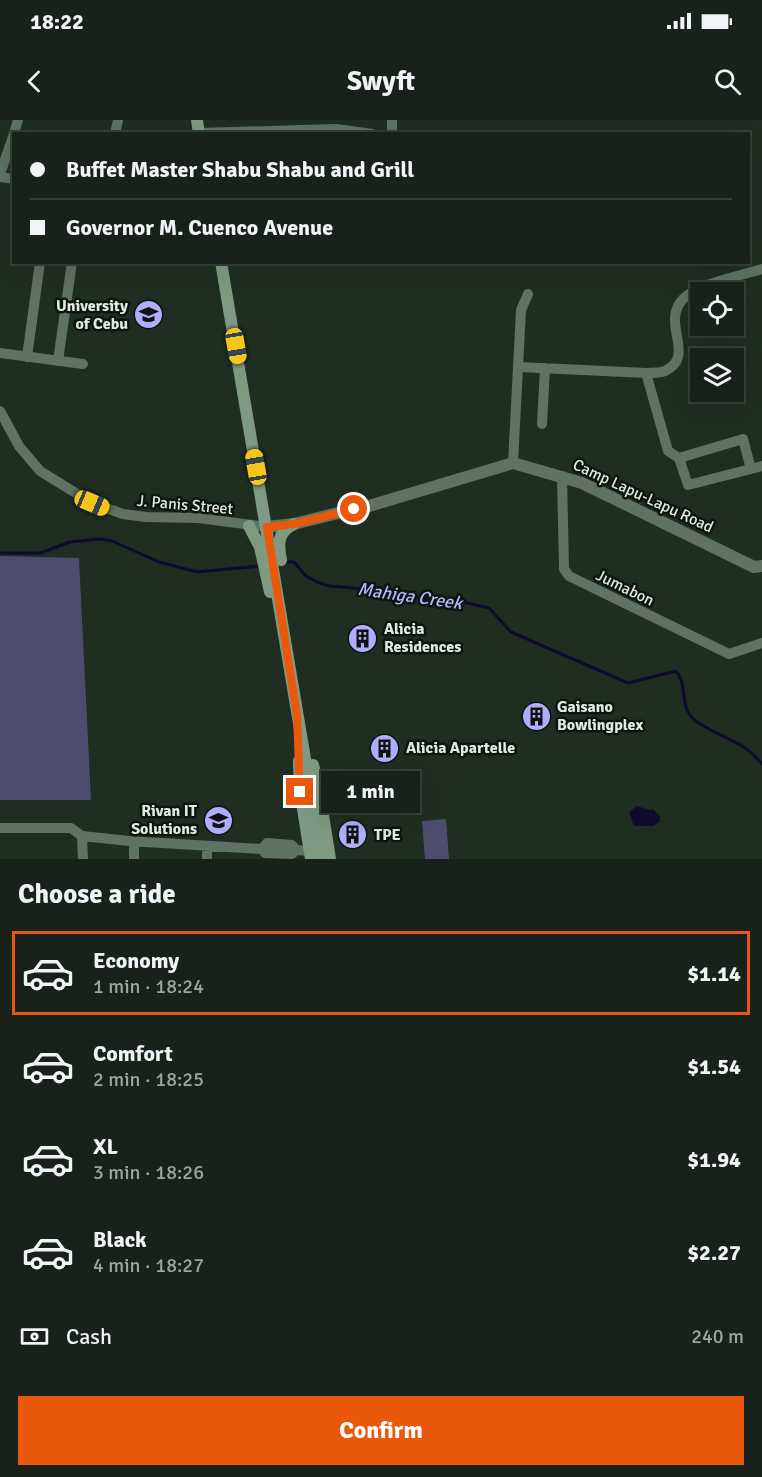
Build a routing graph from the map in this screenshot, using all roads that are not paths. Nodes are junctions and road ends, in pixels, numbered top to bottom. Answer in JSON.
{"nodes":[{"id":1,"x":233,"y":132,"type":"edge"},
{"id":2,"x":358,"y":132,"type":"edge"},
{"id":3,"x":12,"y":140,"type":"edge"},
{"id":4,"x":0,"y":175,"type":"edge"},
{"id":5,"x":40,"y":264,"type":"edge"},
{"id":6,"x":72,"y":264,"type":"edge"},
{"id":7,"x":221,"y":264,"type":"edge"},
{"id":8,"x":762,"y":269,"type":"edge"},
{"id":9,"x":528,"y":294,"type":"dead end"},
{"id":10,"x":0,"y":353,"type":"edge"},
{"id":11,"x":27,"y":357,"type":"junction"},
{"id":12,"x":58,"y":361,"type":"junction"},
{"id":13,"x":83,"y":364,"type":"dead end"},
{"id":14,"x":519,"y":367,"type":"junction"},
{"id":15,"x":545,"y":368,"type":"junction"},
{"id":16,"x":646,"y":373,"type":"junction"},
{"id":17,"x":0,"y":411,"type":"edge"},
{"id":18,"x":542,"y":424,"type":"dead end"},
{"id":19,"x":679,"y":458,"type":"junction"},
{"id":20,"x":513,"y":464,"type":"junction"},
{"id":21,"x":762,"y":466,"type":"edge"},
{"id":22,"x":751,"y":469,"type":"junction"},
{"id":23,"x":562,"y":476,"type":"junction"},
{"id":24,"x":369,"y":506,"type":"dead end"},
{"id":25,"x":354,"y":509,"type":"dead end"},
{"id":26,"x":294,"y":524,"type":"junction"},
{"id":27,"x":249,"y":526,"type":"junction"},
{"id":28,"x":267,"y":527,"type":"junction"},
{"id":29,"x":271,"y":552,"type":"junction"},
{"id":30,"x":762,"y":566,"type":"edge"},
{"id":31,"x":278,"y":592,"type":"junction"},
{"id":32,"x":762,"y":643,"type":"edge"},
{"id":33,"x":288,"y":657,"type":"junction"},
{"id":34,"x":297,"y":715,"type":"junction"},
{"id":35,"x":0,"y":828,"type":"edge"},
{"id":36,"x":82,"y":836,"type":"junction"},
{"id":37,"x":134,"y":842,"type":"junction"},
{"id":38,"x":207,"y":846,"type":"junction"},
{"id":39,"x":310,"y":855,"type":"edge"},
{"id":40,"x":83,"y":859,"type":"edge"},
{"id":41,"x":134,"y":859,"type":"edge"},
{"id":42,"x":207,"y":859,"type":"edge"},
{"id":43,"x":321,"y":859,"type":"edge"},
{"id":44,"x":330,"y":859,"type":"edge"}],
"edges":[{"from":1,"to":2,"type":"street"},
{"from":3,"to":4,"type":"street"},
{"from":5,"to":11,"type":"street"},
{"from":6,"to":12,"type":"street"},
{"from":7,"to":28,"type":"main road"},
{"from":8,"to":16,"type":"street"},
{"from":9,"to":14,"type":"street"},
{"from":10,"to":11,"type":"street"},
{"from":11,"to":12,"type":"street"},
{"from":12,"to":13,"type":"street"},
{"from":14,"to":15,"type":"street"},
{"from":14,"to":20,"type":"street"},
{"from":15,"to":16,"type":"street"},
{"from":15,"to":18,"type":"street"},
{"from":16,"to":19,"type":"street"},
{"from":17,"to":27,"type":"street","name":"J. Panis Street"},
{"from":19,"to":22,"type":"street"},
{"from":19,"to":22,"type":"street"},
{"from":20,"to":23,"type":"street","name":"Camp Lapu-Lapu Road"},
{"from":20,"to":24,"type":"street"},
{"from":21,"to":22,"type":"street"},
{"from":23,"to":30,"type":"street","name":"Camp Lapu-Lapu Road"},
{"from":23,"to":32,"type":"street","name":"Jumabon"},
{"from":25,"to":26,"type":"street"},
{"from":26,"to":28,"type":"street"},
{"from":26,"to":29,"type":"main road"},
{"from":27,"to":28,"type":"street","name":"J. Panis Street"},
{"from":27,"to":29,"type":"main road"},
{"from":28,"to":29,"type":"main road"},
{"from":29,"to":31,"type":"main road"},
{"from":31,"to":33,"type":"main road"},
{"from":31,"to":33,"type":"main road"},
{"from":33,"to":34,"type":"main road"},
{"from":34,"to":39,"type":"main road"},
{"from":34,"to":43,"type":"main road"},
{"from":34,"to":44,"type":"main road"},
{"from":35,"to":36,"type":"street"},
{"from":36,"to":37,"type":"street"},
{"from":36,"to":40,"type":"street"},
{"from":37,"to":38,"type":"street"},
{"from":37,"to":41,"type":"street"},
{"from":38,"to":39,"type":"street"},
{"from":38,"to":42,"type":"street"}]}
